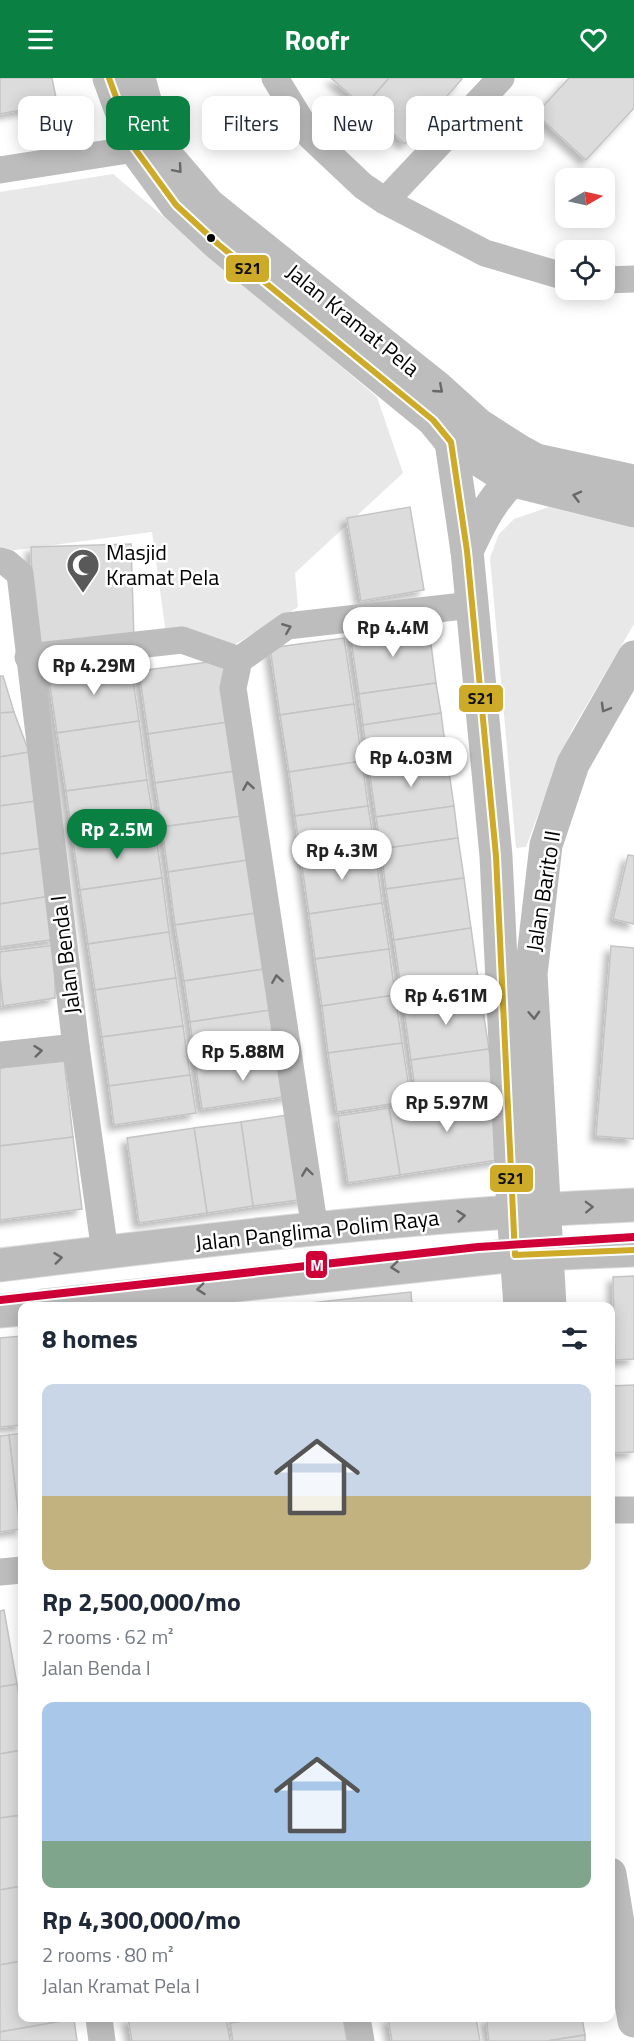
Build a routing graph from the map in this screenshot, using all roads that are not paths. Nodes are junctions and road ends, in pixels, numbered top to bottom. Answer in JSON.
{"nodes":[{"id":1,"x":109,"y":78,"type":"edge"},
{"id":2,"x":139,"y":78,"type":"edge"},
{"id":3,"x":275,"y":78,"type":"edge"},
{"id":4,"x":501,"y":78,"type":"edge"},
{"id":5,"x":116,"y":96,"type":"edge"},
{"id":6,"x":129,"y":150,"type":"edge"},
{"id":7,"x":136,"y":150,"type":"edge"},
{"id":8,"x":0,"y":170,"type":"edge"},
{"id":9,"x":385,"y":201,"type":"junction"},
{"id":10,"x":555,"y":274,"type":"edge"},
{"id":11,"x":634,"y":279,"type":"edge"},
{"id":12,"x":615,"y":280,"type":"edge"},
{"id":13,"x":451,"y":442,"type":"junction"},
{"id":14,"x":536,"y":460,"type":"junction"},
{"id":15,"x":510,"y":480,"type":"junction"},
{"id":16,"x":634,"y":481,"type":"edge"},
{"id":17,"x":634,"y":510,"type":"edge"},
{"id":18,"x":467,"y":551,"type":"junction"},
{"id":19,"x":0,"y":561,"type":"edge"},
{"id":20,"x":472,"y":605,"type":"junction"},
{"id":21,"x":28,"y":657,"type":"junction"},
{"id":22,"x":634,"y":657,"type":"edge"},
{"id":23,"x":239,"y":660,"type":"junction"},
{"id":24,"x":76,"y":1047,"type":"junction"},
{"id":25,"x":0,"y":1055,"type":"edge"},
{"id":26,"x":634,"y":1205,"type":"edge"},
{"id":27,"x":528,"y":1210,"type":"junction"},
{"id":28,"x":315,"y":1230,"type":"junction"},
{"id":29,"x":634,"y":1250,"type":"edge"},
{"id":30,"x":105,"y":1252,"type":"junction"},
{"id":31,"x":530,"y":1253,"type":"junction"},
{"id":32,"x":0,"y":1265,"type":"edge"},
{"id":33,"x":80,"y":1302,"type":"edge"},
{"id":34,"x":521,"y":1302,"type":"edge"},
{"id":35,"x":548,"y":1302,"type":"edge"},
{"id":36,"x":18,"y":1309,"type":"edge"},
{"id":37,"x":0,"y":1311,"type":"edge"},
{"id":38,"x":615,"y":1510,"type":"edge"},
{"id":39,"x":634,"y":1510,"type":"edge"},
{"id":40,"x":18,"y":1570,"type":"edge"},
{"id":41,"x":0,"y":1572,"type":"edge"},
{"id":42,"x":615,"y":1905,"type":"edge"},
{"id":43,"x":634,"y":2021,"type":"edge"},
{"id":44,"x":100,"y":2022,"type":"edge"},
{"id":45,"x":358,"y":2022,"type":"edge"},
{"id":46,"x":102,"y":2041,"type":"edge"},
{"id":47,"x":361,"y":2041,"type":"edge"}],
"edges":[{"from":1,"to":5,"type":"street","name":"Jalan Kramat Pela"},
{"from":2,"to":14,"type":"street","name":"Jalan Kramat Pela","one_way":true},
{"from":3,"to":9,"type":"street"},
{"from":4,"to":9,"type":"street"},
{"from":6,"to":8,"type":"street"},
{"from":7,"to":13,"type":"street","name":"Jalan Kramat Pela"},
{"from":9,"to":10,"type":"street"},
{"from":11,"to":12,"type":"street"},
{"from":13,"to":15,"type":"street","name":"Jalan Kramat Pela"},
{"from":13,"to":18,"type":"street","name":"Jalan Barito II"},
{"from":14,"to":15,"type":"street"},
{"from":14,"to":16,"type":"street","name":"Jalan Kramat Pela"},
{"from":17,"to":15,"type":"street","name":"Jalan Kramat Pela","one_way":true},
{"from":15,"to":18,"type":"street"},
{"from":18,"to":20,"type":"street","name":"Jalan Barito II"},
{"from":19,"to":21,"type":"street","name":"Jalan Benda I"},
{"from":23,"to":20,"type":"street","one_way":true},
{"from":20,"to":27,"type":"street","name":"Jalan Barito II"},
{"from":21,"to":23,"type":"street"},
{"from":21,"to":24,"type":"street","name":"Jalan Benda I"},
{"from":22,"to":27,"type":"street","name":"Jalan Barito II","one_way":true},
{"from":28,"to":23,"type":"street","one_way":true},
{"from":25,"to":24,"type":"street","one_way":true},
{"from":24,"to":30,"type":"street","name":"Jalan Benda I"},
{"from":27,"to":26,"type":"street","name":"Jalan Panglima Polim Raya","one_way":true},
{"from":28,"to":27,"type":"street","name":"Jalan Panglima Polim Raya","one_way":true},
{"from":27,"to":31,"type":"street","name":"Jalan Barito II"},
{"from":28,"to":30,"type":"street","name":"Jalan Panglima Polim Raya"},
{"from":29,"to":31,"type":"street","name":"Jalan Panglima Polim Raya"},
{"from":32,"to":30,"type":"street","name":"Jalan Panglima Polim Raya","one_way":true},
{"from":31,"to":33,"type":"street","name":"Jalan Panglima Polim Raya","one_way":true},
{"from":31,"to":34,"type":"street"},
{"from":31,"to":35,"type":"street"},
{"from":36,"to":37,"type":"street"},
{"from":38,"to":39,"type":"street"},
{"from":40,"to":41,"type":"street"},
{"from":42,"to":43,"type":"street"},
{"from":44,"to":46,"type":"street"},
{"from":45,"to":47,"type":"street"}]}
